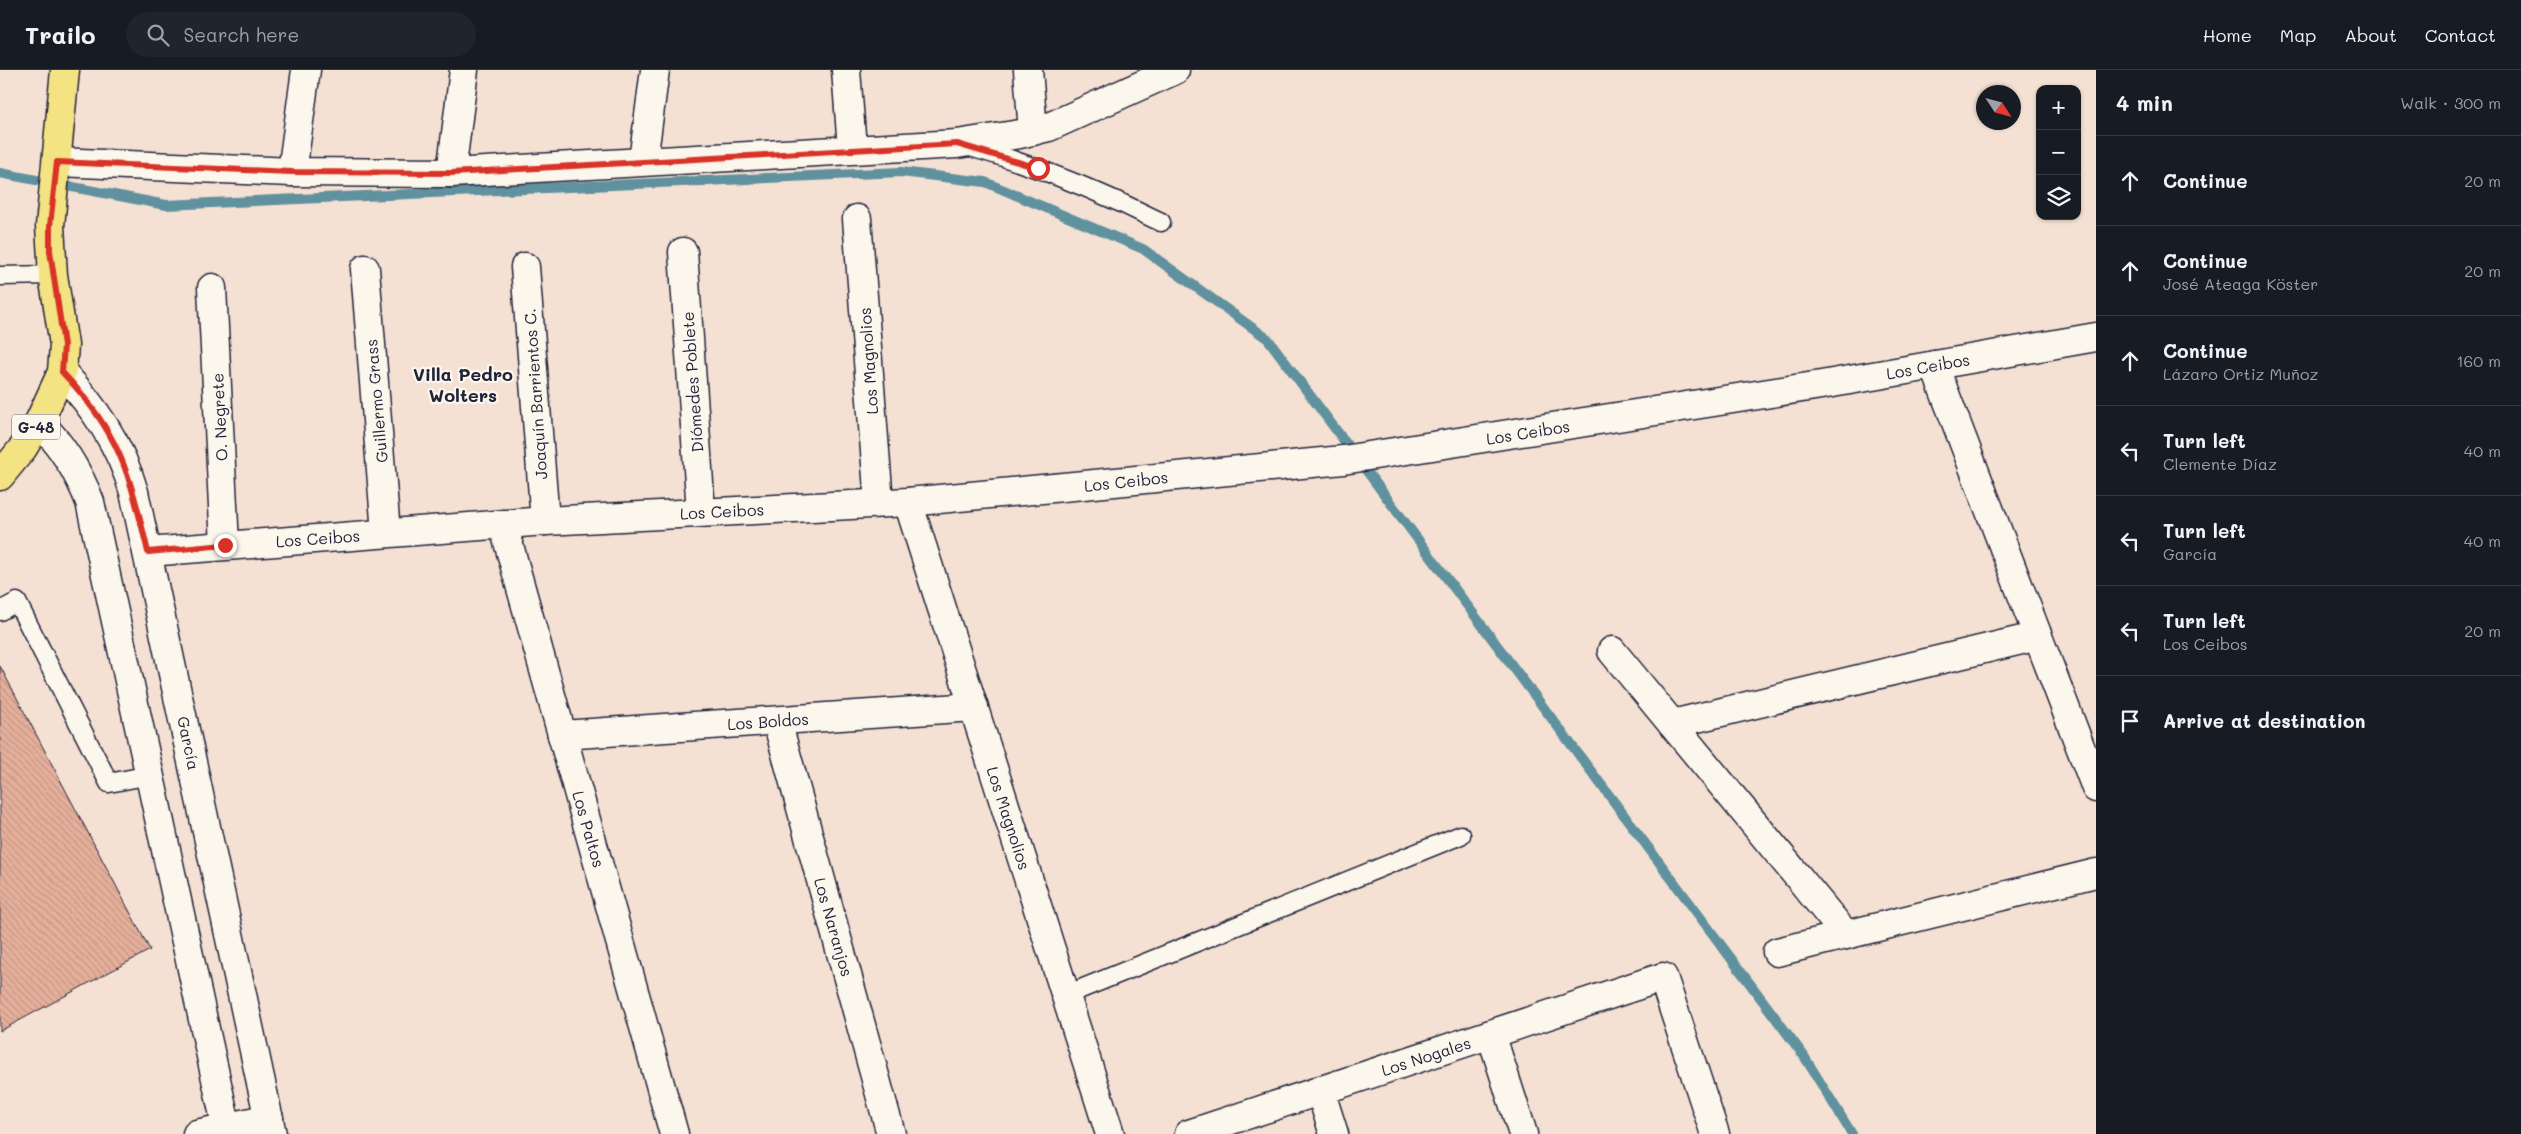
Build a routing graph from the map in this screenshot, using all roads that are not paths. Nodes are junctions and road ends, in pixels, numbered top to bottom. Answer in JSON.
{"nodes":[{"id":1,"x":65,"y":70,"type":"edge"},
{"id":2,"x":306,"y":70,"type":"edge"},
{"id":3,"x":464,"y":70,"type":"edge"},
{"id":4,"x":655,"y":70,"type":"edge"},
{"id":5,"x":846,"y":70,"type":"edge"},
{"id":6,"x":1028,"y":70,"type":"edge"},
{"id":7,"x":1175,"y":70,"type":"edge"},
{"id":8,"x":1033,"y":131,"type":"junction"},
{"id":9,"x":957,"y":144,"type":"junction"},
{"id":10,"x":852,"y":148,"type":"junction"},
{"id":11,"x":643,"y":161,"type":"junction"},
{"id":12,"x":56,"y":166,"type":"junction"},
{"id":13,"x":292,"y":172,"type":"junction"},
{"id":14,"x":451,"y":173,"type":"junction"},
{"id":15,"x":858,"y":219,"type":"dead end"},
{"id":16,"x":1161,"y":222,"type":"dead end"},
{"id":17,"x":683,"y":252,"type":"dead end"},
{"id":18,"x":526,"y":267,"type":"dead end"},
{"id":19,"x":365,"y":269,"type":"dead end"},
{"id":20,"x":0,"y":276,"type":"edge"},
{"id":21,"x":53,"y":276,"type":"junction"},
{"id":22,"x":212,"y":288,"type":"dead end"},
{"id":23,"x":2096,"y":337,"type":"edge"},
{"id":24,"x":1934,"y":365,"type":"junction"},
{"id":25,"x":62,"y":372,"type":"junction"},
{"id":26,"x":39,"y":422,"type":"junction"},
{"id":27,"x":0,"y":476,"type":"edge"},
{"id":28,"x":908,"y":502,"type":"junction"},
{"id":29,"x":879,"y":504,"type":"junction"},
{"id":30,"x":701,"y":512,"type":"junction"},
{"id":31,"x":545,"y":521,"type":"junction"},
{"id":32,"x":504,"y":524,"type":"junction"},
{"id":33,"x":386,"y":533,"type":"junction"},
{"id":34,"x":225,"y":545,"type":"junction"},
{"id":35,"x":148,"y":552,"type":"junction"},
{"id":36,"x":0,"y":611,"type":"edge"},
{"id":37,"x":2038,"y":636,"type":"junction"},
{"id":38,"x":1612,"y":651,"type":"dead end"},
{"id":39,"x":974,"y":708,"type":"junction"},
{"id":40,"x":777,"y":721,"type":"junction"},
{"id":41,"x":1672,"y":724,"type":"junction"},
{"id":42,"x":562,"y":735,"type":"junction"},
{"id":43,"x":150,"y":775,"type":"junction"},
{"id":44,"x":2096,"y":788,"type":"edge"},
{"id":45,"x":1461,"y":835,"type":"dead end"},
{"id":46,"x":2096,"y":873,"type":"edge"},
{"id":47,"x":1846,"y":935,"type":"junction"},
{"id":48,"x":1777,"y":952,"type":"dead end"},
{"id":49,"x":1066,"y":996,"type":"junction"},
{"id":50,"x":1490,"y":1034,"type":"junction"},
{"id":51,"x":1320,"y":1090,"type":"junction"},
{"id":52,"x":270,"y":1126,"type":"edge"},
{"id":53,"x":228,"y":1131,"type":"edge"},
{"id":54,"x":197,"y":1134,"type":"edge"},
{"id":55,"x":674,"y":1134,"type":"edge"},
{"id":56,"x":892,"y":1134,"type":"edge"},
{"id":57,"x":1110,"y":1134,"type":"edge"},
{"id":58,"x":1189,"y":1134,"type":"edge"},
{"id":59,"x":1334,"y":1134,"type":"edge"},
{"id":60,"x":1523,"y":1134,"type":"edge"},
{"id":61,"x":1715,"y":1134,"type":"edge"}],
"edges":[{"from":1,"to":12,"type":"main road","number":"G-48"},
{"from":2,"to":13,"type":"street"},
{"from":3,"to":14,"type":"street"},
{"from":4,"to":11,"type":"street"},
{"from":5,"to":10,"type":"street"},
{"from":6,"to":8,"type":"street"},
{"from":7,"to":8,"type":"street"},
{"from":8,"to":9,"type":"street"},
{"from":9,"to":10,"type":"street"},
{"from":9,"to":16,"type":"lane"},
{"from":10,"to":11,"type":"street"},
{"from":11,"to":14,"type":"street"},
{"from":12,"to":13,"type":"street"},
{"from":12,"to":21,"type":"main road","number":"G-48"},
{"from":13,"to":14,"type":"street"},
{"from":15,"to":29,"type":"street","name":"Los Magnolios"},
{"from":17,"to":30,"type":"street","name":"Diómedes Poblete"},
{"from":18,"to":31,"type":"street","name":"Joaquín Barrientos C."},
{"from":19,"to":33,"type":"street","name":"Guillermo Grass"},
{"from":20,"to":21,"type":"lane"},
{"from":21,"to":25,"type":"main road","number":"G-48"},
{"from":22,"to":34,"type":"street","name":"O. Negrete"},
{"from":23,"to":24,"type":"street","name":"Los Ceibos"},
{"from":24,"to":28,"type":"street","name":"Los Ceibos"},
{"from":24,"to":37,"type":"street"},
{"from":25,"to":26,"type":"main road","number":"G-48"},
{"from":25,"to":35,"type":"street","name":"García"},
{"from":26,"to":27,"type":"main road","number":"G-48"},
{"from":26,"to":43,"type":"street"},
{"from":28,"to":29,"type":"street","name":"Los Ceibos"},
{"from":28,"to":39,"type":"street","name":"Los Magnolios"},
{"from":29,"to":30,"type":"street","name":"Los Ceibos"},
{"from":30,"to":31,"type":"street","name":"Los Ceibos"},
{"from":31,"to":32,"type":"street","name":"Los Ceibos"},
{"from":32,"to":33,"type":"street","name":"Los Ceibos"},
{"from":32,"to":42,"type":"street","name":"Los Paltos"},
{"from":33,"to":34,"type":"street","name":"Los Ceibos"},
{"from":34,"to":35,"type":"street","name":"Los Ceibos"},
{"from":35,"to":52,"type":"street","name":"García"},
{"from":36,"to":43,"type":"lane"},
{"from":37,"to":41,"type":"street"},
{"from":37,"to":44,"type":"street"},
{"from":38,"to":41,"type":"street"},
{"from":39,"to":40,"type":"street","name":"Los Boldos"},
{"from":39,"to":49,"type":"street","name":"Los Magnolios"},
{"from":40,"to":42,"type":"street","name":"Los Boldos"},
{"from":40,"to":56,"type":"street","name":"Los Naranjos"},
{"from":41,"to":47,"type":"street"},
{"from":42,"to":55,"type":"street","name":"Los Paltos"},
{"from":43,"to":53,"type":"street"},
{"from":45,"to":49,"type":"lane"},
{"from":46,"to":47,"type":"street"},
{"from":47,"to":48,"type":"street"},
{"from":49,"to":57,"type":"street","name":"Los Magnolios"},
{"from":50,"to":51,"type":"street","name":"Los Nogales"},
{"from":50,"to":60,"type":"street"},
{"from":50,"to":61,"type":"street","name":"Los Nogales"},
{"from":51,"to":58,"type":"street","name":"Los Nogales"},
{"from":51,"to":59,"type":"street"},
{"from":52,"to":53,"type":"street"},
{"from":53,"to":54,"type":"street"}]}
